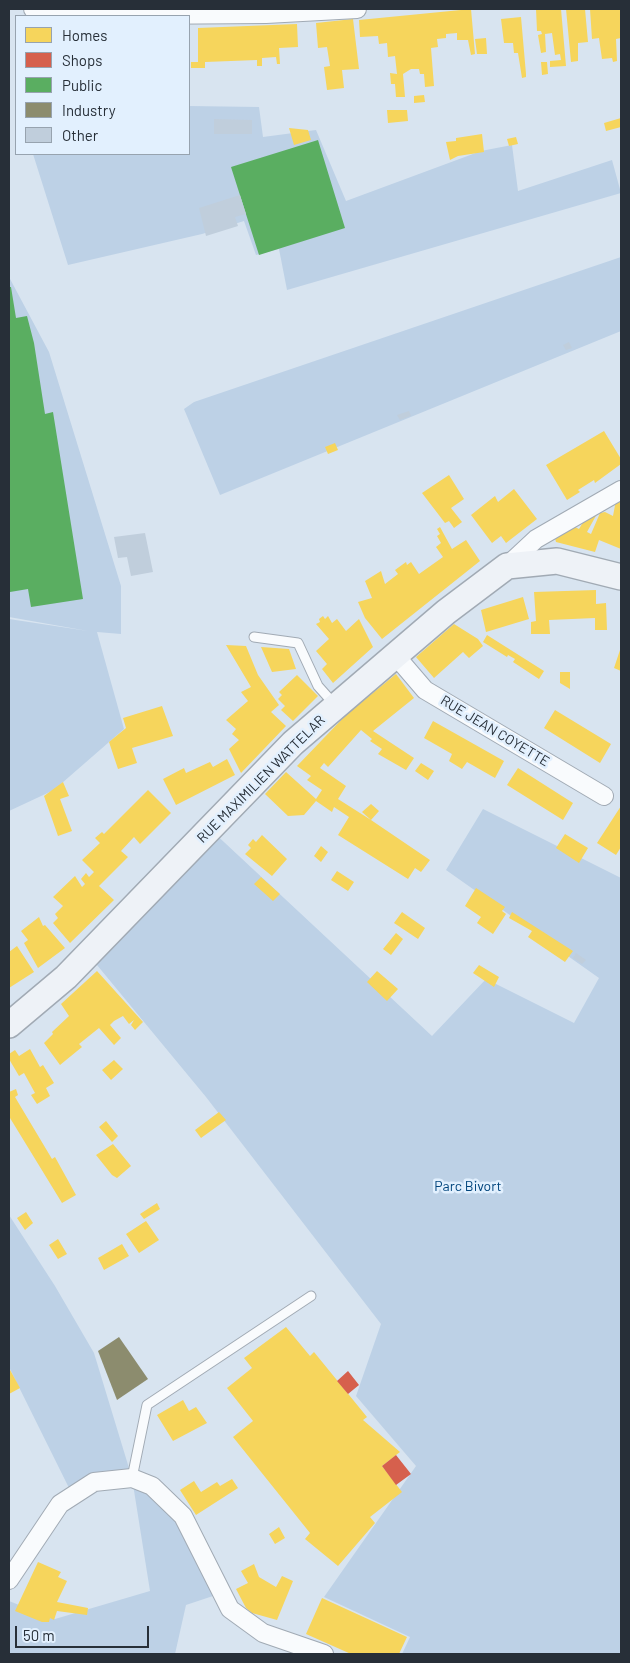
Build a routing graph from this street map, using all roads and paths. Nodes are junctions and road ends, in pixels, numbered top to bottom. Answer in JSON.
{"nodes":[{"id":1,"x":33,"y":9,"type":"edge"},
{"id":2,"x":356,"y":9,"type":"edge"},
{"id":3,"x":621,"y":490,"type":"edge"},
{"id":4,"x":507,"y":566,"type":"junction"},
{"id":5,"x":621,"y":577,"type":"edge"},
{"id":6,"x":254,"y":637,"type":"dead end"},
{"id":7,"x":395,"y":655,"type":"junction"},
{"id":8,"x":336,"y":706,"type":"junction"},
{"id":9,"x":604,"y":796,"type":"dead end"},
{"id":10,"x":9,"y":1025,"type":"edge"},
{"id":11,"x":311,"y":1296,"type":"dead end"},
{"id":12,"x":132,"y":1478,"type":"junction"},
{"id":13,"x":9,"y":1580,"type":"edge"},
{"id":14,"x":324,"y":1654,"type":"edge"}],
"edges":[{"from":1,"to":2,"type":"street"},
{"from":3,"to":4,"type":"street"},
{"from":4,"to":5,"type":"street"},
{"from":4,"to":7,"type":"street","name":"RUE MAXIMILIEN WATTELAR"},
{"from":6,"to":8,"type":"lane"},
{"from":7,"to":8,"type":"street","name":"RUE MAXIMILIEN WATTELAR"},
{"from":7,"to":9,"type":"street","name":"RUE JEAN COYETTE"},
{"from":8,"to":10,"type":"street","name":"RUE MAXIMILIEN WATTELAR"},
{"from":11,"to":12,"type":"lane"},
{"from":12,"to":13,"type":"street"},
{"from":12,"to":14,"type":"street"}]}
